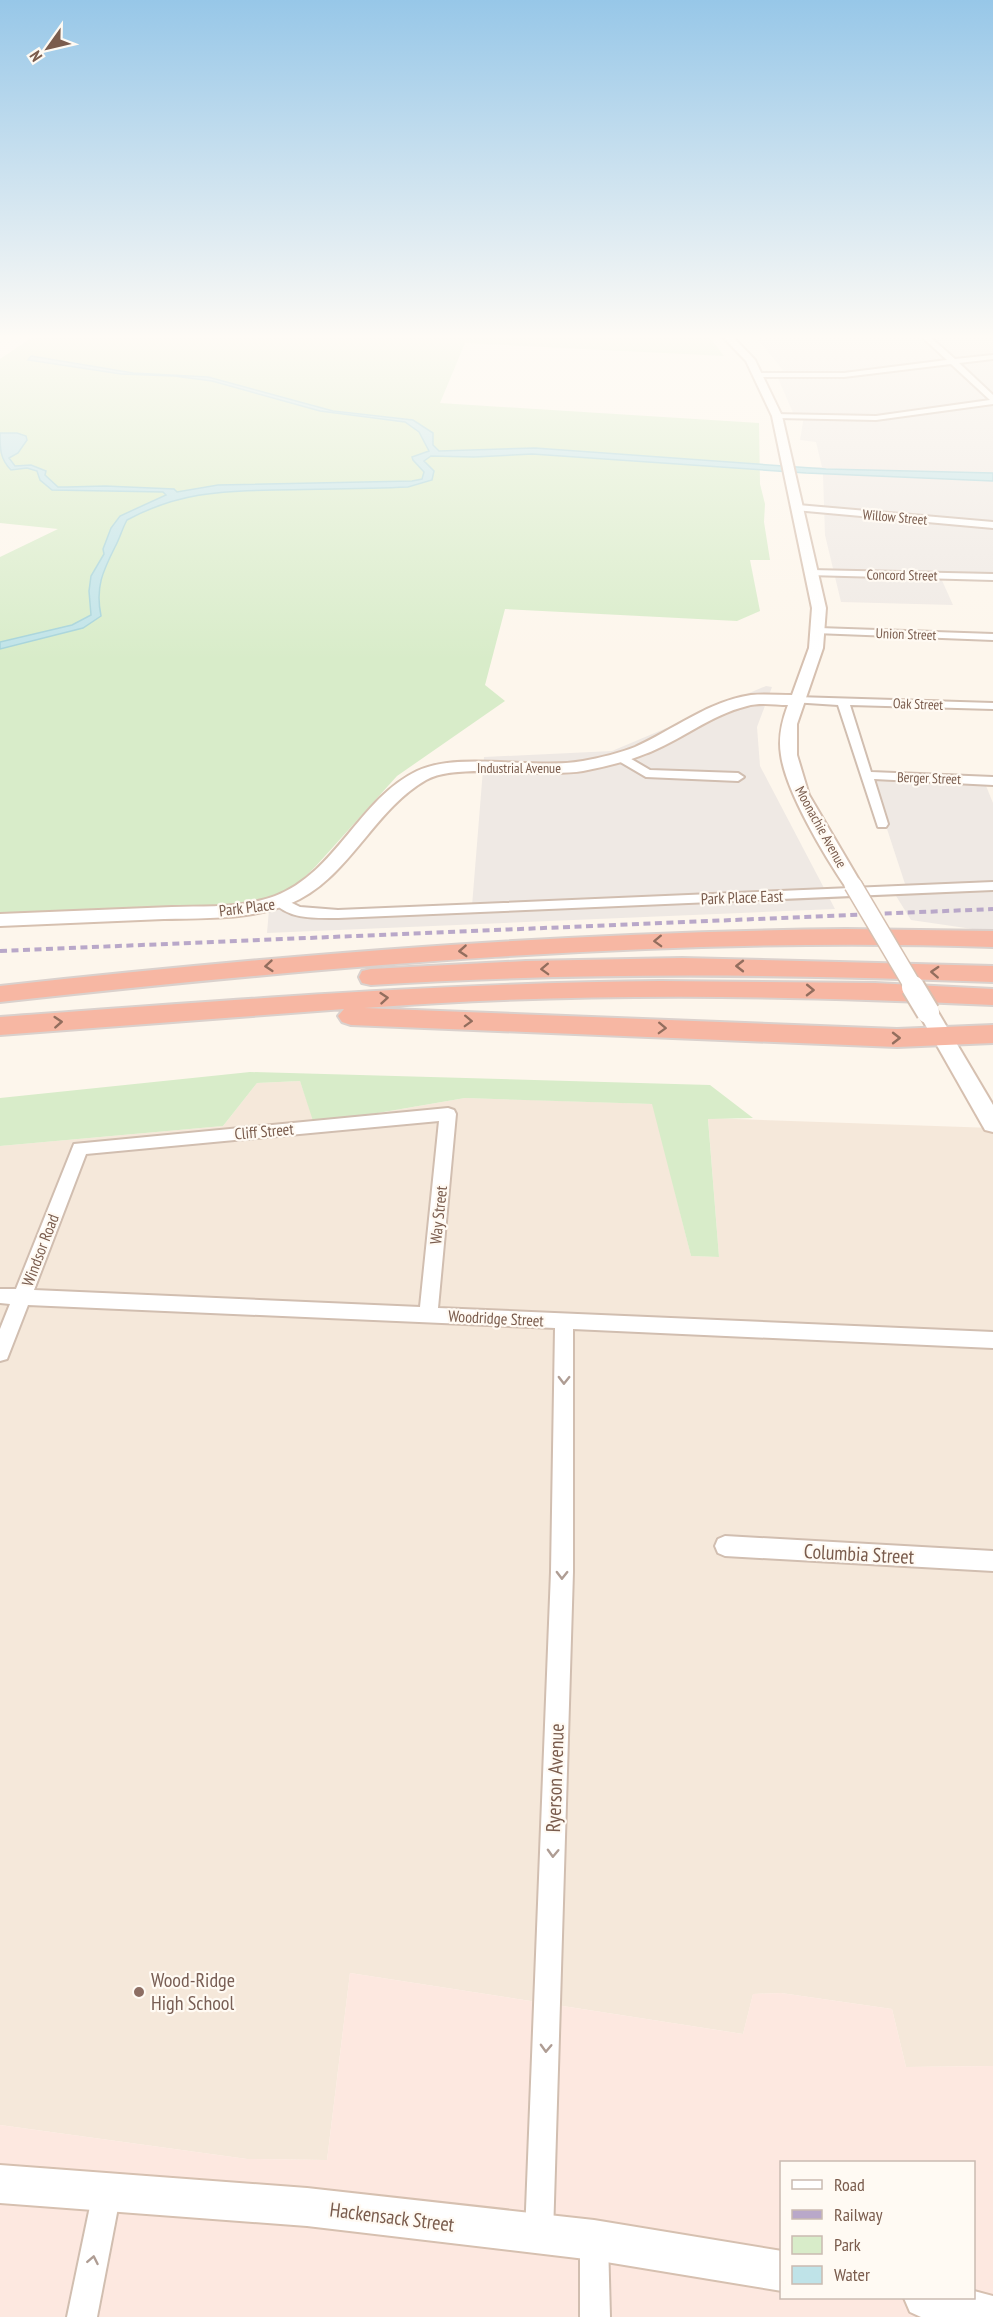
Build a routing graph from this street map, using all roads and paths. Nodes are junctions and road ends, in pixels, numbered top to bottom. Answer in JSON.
{"nodes":[{"id":1,"x":783,"y":444,"type":"edge"},
{"id":2,"x":798,"y":508,"type":"junction"},
{"id":3,"x":993,"y":525,"type":"edge"},
{"id":4,"x":811,"y":573,"type":"junction"},
{"id":5,"x":993,"y":577,"type":"edge"},
{"id":6,"x":819,"y":632,"type":"junction"},
{"id":7,"x":993,"y":637,"type":"edge"},
{"id":8,"x":796,"y":700,"type":"junction"},
{"id":9,"x":843,"y":702,"type":"junction"},
{"id":10,"x":993,"y":706,"type":"edge"},
{"id":11,"x":621,"y":757,"type":"junction"},
{"id":12,"x":866,"y":776,"type":"junction"},
{"id":13,"x":738,"y":777,"type":"dead end"},
{"id":14,"x":993,"y":781,"type":"edge"},
{"id":15,"x":882,"y":824,"type":"dead end"},
{"id":16,"x":993,"y":886,"type":"edge"},
{"id":17,"x":280,"y":901,"type":"junction"},
{"id":18,"x":491,"y":908,"type":"joint"},
{"id":19,"x":0,"y":920,"type":"edge"},
{"id":20,"x":883,"y":936,"type":"junction"},
{"id":21,"x":993,"y":939,"type":"edge"},
{"id":22,"x":993,"y":974,"type":"edge"},
{"id":23,"x":0,"y":994,"type":"edge"},
{"id":24,"x":993,"y":997,"type":"edge"},
{"id":25,"x":0,"y":1003,"type":"edge"},
{"id":26,"x":284,"y":1007,"type":"junction"},
{"id":27,"x":0,"y":1026,"type":"edge"},
{"id":28,"x":993,"y":1034,"type":"edge"},
{"id":29,"x":941,"y":1036,"type":"junction"},
{"id":30,"x":448,"y":1114,"type":"joint"},
{"id":31,"x":993,"y":1124,"type":"edge"},
{"id":32,"x":80,"y":1148,"type":"joint"},
{"id":33,"x":0,"y":1296,"type":"edge"},
{"id":34,"x":22,"y":1296,"type":"junction"},
{"id":35,"x":428,"y":1315,"type":"junction"},
{"id":36,"x":564,"y":1321,"type":"junction"},
{"id":37,"x":993,"y":1340,"type":"edge"},
{"id":38,"x":0,"y":1353,"type":"edge"},
{"id":39,"x":725,"y":1546,"type":"dead end"},
{"id":40,"x":993,"y":1561,"type":"edge"},
{"id":41,"x":0,"y":2184,"type":"edge"},
{"id":42,"x":107,"y":2192,"type":"junction"},
{"id":43,"x":539,"y":2235,"type":"junction"},
{"id":44,"x":594,"y":2240,"type":"junction"},
{"id":45,"x":780,"y":2271,"type":"edge"},
{"id":46,"x":928,"y":2299,"type":"edge"},
{"id":47,"x":993,"y":2316,"type":"edge"},
{"id":48,"x":82,"y":2317,"type":"edge"},
{"id":49,"x":595,"y":2317,"type":"edge"}],
"edges":[{"from":1,"to":2,"type":"main road","name":"Moonachie Avenue"},
{"from":2,"to":3,"type":"street","name":"Willow Street"},
{"from":2,"to":4,"type":"main road","name":"Moonachie Avenue"},
{"from":4,"to":5,"type":"street","name":"Concord Street"},
{"from":4,"to":6,"type":"main road","name":"Moonachie Avenue"},
{"from":6,"to":7,"type":"street","name":"Union Street"},
{"from":6,"to":8,"type":"main road","name":"Moonachie Avenue"},
{"from":8,"to":9,"type":"street","name":"Oak Street"},
{"from":8,"to":11,"type":"main road","name":"Industrial Avenue"},
{"from":8,"to":20,"type":"main road","name":"Moonachie Avenue","bridge":true},
{"from":9,"to":10,"type":"street","name":"Oak Street"},
{"from":9,"to":12,"type":"street"},
{"from":11,"to":13,"type":"street"},
{"from":11,"to":17,"type":"main road","name":"Industrial Avenue"},
{"from":12,"to":14,"type":"street","name":"Berger Street"},
{"from":12,"to":15,"type":"street"},
{"from":16,"to":18,"type":"street","name":"Park Place East"},
{"from":17,"to":18,"type":"street","name":"Park Place"},
{"from":17,"to":19,"type":"main road","name":"Park Place"},
{"from":20,"to":21,"type":"highway"},
{"from":20,"to":23,"type":"highway","one_way":true},
{"from":20,"to":29,"type":"main road","name":"Moonachie Avenue","bridge":true},
{"from":22,"to":25,"type":"highway","one_way":true},
{"from":26,"to":24,"type":"highway","one_way":true},
{"from":27,"to":26,"type":"highway","one_way":true},
{"from":26,"to":29,"type":"highway","one_way":true},
{"from":28,"to":29,"type":"highway"},
{"from":29,"to":31,"type":"main road","name":"Moonachie Avenue"},
{"from":30,"to":32,"type":"street","name":"Cliff Street"},
{"from":30,"to":35,"type":"street","name":"Way Street"},
{"from":32,"to":34,"type":"street","name":"Windsor Road"},
{"from":33,"to":34,"type":"street","name":"Woodridge Street"},
{"from":34,"to":35,"type":"street","name":"Woodridge Street"},
{"from":34,"to":38,"type":"street","name":"Windsor Road"},
{"from":35,"to":36,"type":"street","name":"Woodridge Street"},
{"from":36,"to":37,"type":"street","name":"Woodridge Street"},
{"from":36,"to":43,"type":"street","name":"Ryerson Avenue","one_way":true},
{"from":39,"to":40,"type":"street","name":"Columbia Street"},
{"from":41,"to":42,"type":"main road","name":"Hackensack Street"},
{"from":42,"to":43,"type":"main road","name":"Hackensack Street"},
{"from":48,"to":42,"type":"street","one_way":true},
{"from":43,"to":44,"type":"main road","name":"Hackensack Street"},
{"from":44,"to":45,"type":"main road","name":"Hackensack Street"},
{"from":44,"to":49,"type":"street"},
{"from":46,"to":47,"type":"main road"}]}
